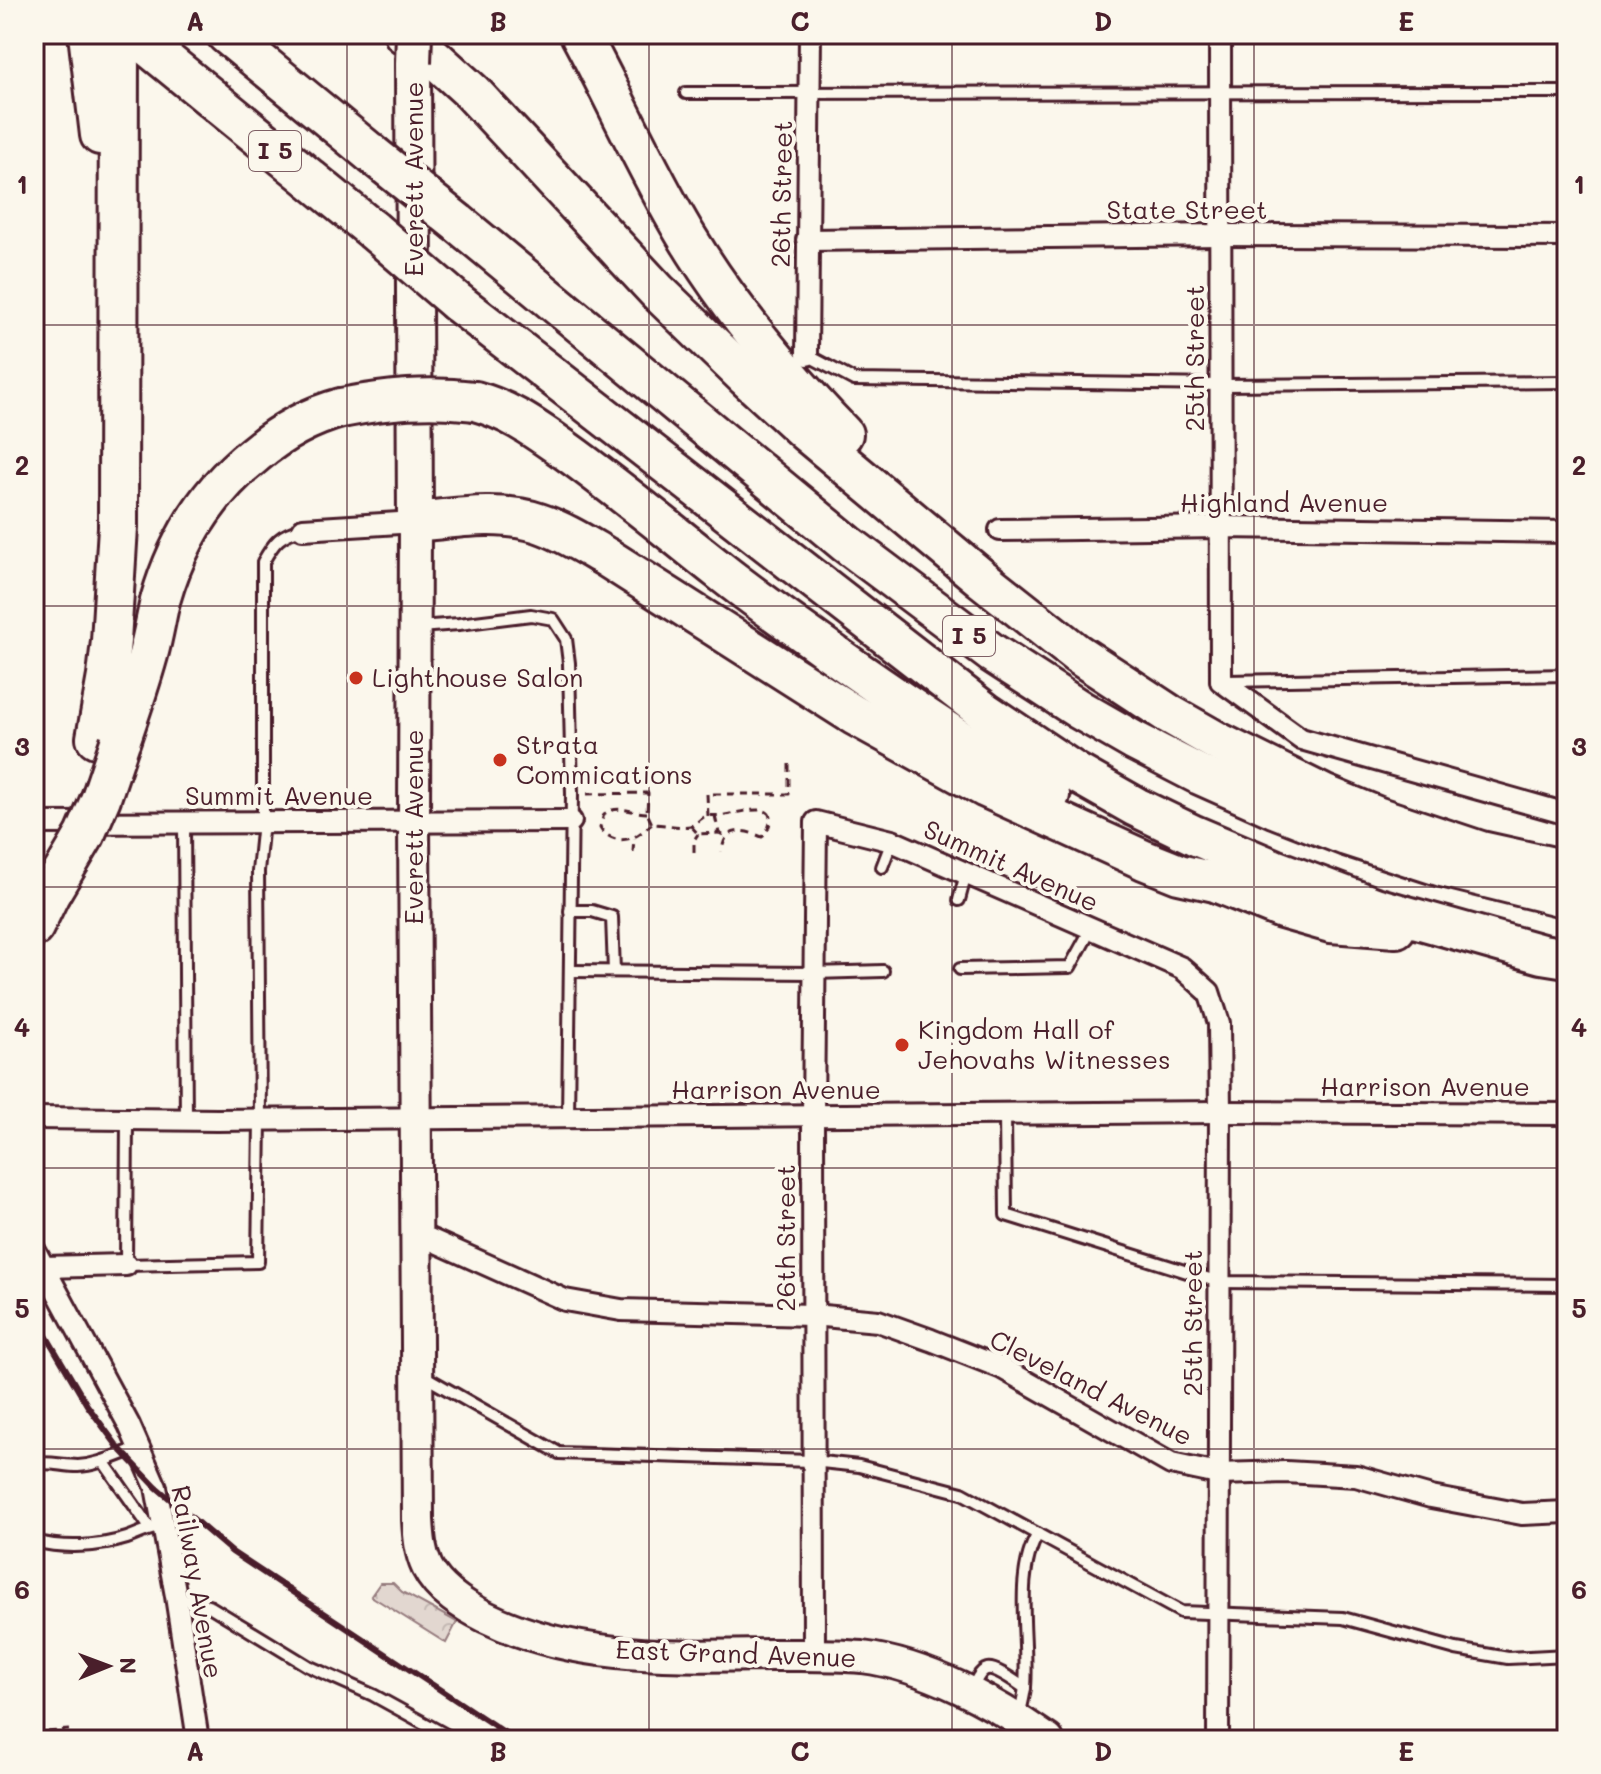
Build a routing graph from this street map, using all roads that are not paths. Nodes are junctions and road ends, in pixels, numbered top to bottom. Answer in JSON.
{"nodes":[{"id":1,"x":88,"y":34,"type":"edge"},
{"id":2,"x":119,"y":34,"type":"edge"},
{"id":3,"x":133,"y":34,"type":"edge"},
{"id":4,"x":580,"y":34,"type":"edge"},
{"id":5,"x":810,"y":34,"type":"edge"},
{"id":6,"x":1220,"y":34,"type":"edge"},
{"id":7,"x":235,"y":42,"type":"edge"},
{"id":8,"x":410,"y":44,"type":"edge"},
{"id":9,"x":1220,"y":91,"type":"junction"},
{"id":10,"x":809,"y":92,"type":"junction"},
{"id":11,"x":1567,"y":92,"type":"edge"},
{"id":12,"x":686,"y":93,"type":"dead end"},
{"id":13,"x":1221,"y":235,"type":"junction"},
{"id":14,"x":1567,"y":236,"type":"edge"},
{"id":15,"x":807,"y":240,"type":"junction"},
{"id":16,"x":118,"y":292,"type":"junction"},
{"id":17,"x":807,"y":355,"type":"joint"},
{"id":18,"x":1567,"y":382,"type":"edge"},
{"id":19,"x":1221,"y":385,"type":"junction"},
{"id":20,"x":415,"y":522,"type":"junction"},
{"id":21,"x":1221,"y":527,"type":"junction"},
{"id":22,"x":303,"y":529,"type":"joint"},
{"id":23,"x":1000,"y":530,"type":"dead end"},
{"id":24,"x":1567,"y":532,"type":"edge"},
{"id":25,"x":981,"y":578,"type":"junction"},
{"id":26,"x":415,"y":627,"type":"junction"},
{"id":27,"x":1567,"y":675,"type":"edge"},
{"id":28,"x":1221,"y":681,"type":"junction"},
{"id":29,"x":108,"y":740,"type":"junction"},
{"id":30,"x":1567,"y":814,"type":"edge"},
{"id":31,"x":571,"y":821,"type":"junction"},
{"id":32,"x":263,"y":822,"type":"junction"},
{"id":33,"x":414,"y":822,"type":"junction"},
{"id":34,"x":816,"y":822,"type":"joint"},
{"id":35,"x":34,"y":823,"type":"edge"},
{"id":36,"x":184,"y":823,"type":"junction"},
{"id":37,"x":892,"y":841,"type":"junction"},
{"id":38,"x":882,"y":867,"type":"dead end"},
{"id":39,"x":1567,"y":870,"type":"edge"},
{"id":40,"x":966,"y":874,"type":"junction"},
{"id":41,"x":1215,"y":882,"type":"junction"},
{"id":42,"x":1567,"y":898,"type":"edge"},
{"id":43,"x":959,"y":900,"type":"dead end"},
{"id":44,"x":42,"y":910,"type":"edge"},
{"id":45,"x":570,"y":911,"type":"junction"},
{"id":46,"x":1091,"y":929,"type":"junction"},
{"id":47,"x":1462,"y":932,"type":"junction"},
{"id":48,"x":1567,"y":958,"type":"edge"},
{"id":49,"x":1182,"y":968,"type":"joint"},
{"id":50,"x":960,"y":969,"type":"dead end"},
{"id":51,"x":570,"y":971,"type":"junction"},
{"id":52,"x":614,"y":971,"type":"junction"},
{"id":53,"x":883,"y":971,"type":"dead end"},
{"id":54,"x":814,"y":973,"type":"junction"},
{"id":55,"x":1220,"y":1112,"type":"junction"},
{"id":56,"x":1005,"y":1114,"type":"junction"},
{"id":57,"x":1567,"y":1114,"type":"edge"},
{"id":58,"x":813,"y":1116,"type":"junction"},
{"id":59,"x":34,"y":1118,"type":"edge"},
{"id":60,"x":568,"y":1118,"type":"junction"},
{"id":61,"x":127,"y":1119,"type":"junction"},
{"id":62,"x":415,"y":1119,"type":"junction"},
{"id":63,"x":186,"y":1120,"type":"junction"},
{"id":64,"x":260,"y":1120,"type":"junction"},
{"id":65,"x":416,"y":1233,"type":"junction"},
{"id":66,"x":38,"y":1258,"type":"edge"},
{"id":67,"x":126,"y":1265,"type":"junction"},
{"id":68,"x":1219,"y":1282,"type":"junction"},
{"id":69,"x":1567,"y":1285,"type":"edge"},
{"id":70,"x":812,"y":1315,"type":"junction"},
{"id":71,"x":416,"y":1372,"type":"junction"},
{"id":72,"x":139,"y":1448,"type":"junction"},
{"id":73,"x":103,"y":1461,"type":"junction"},
{"id":74,"x":812,"y":1461,"type":"junction"},
{"id":75,"x":34,"y":1464,"type":"edge"},
{"id":76,"x":1218,"y":1474,"type":"junction"},
{"id":77,"x":1567,"y":1512,"type":"edge"},
{"id":78,"x":156,"y":1527,"type":"junction"},
{"id":79,"x":1038,"y":1534,"type":"junction"},
{"id":80,"x":34,"y":1541,"type":"edge"},
{"id":81,"x":429,"y":1570,"type":"joint"},
{"id":82,"x":176,"y":1596,"type":"junction"},
{"id":83,"x":1218,"y":1613,"type":"junction"},
{"id":84,"x":814,"y":1655,"type":"junction"},
{"id":85,"x":1567,"y":1655,"type":"edge"},
{"id":86,"x":1025,"y":1688,"type":"junction"},
{"id":87,"x":970,"y":1694,"type":"junction"},
{"id":88,"x":1018,"y":1721,"type":"junction"},
{"id":89,"x":198,"y":1740,"type":"edge"},
{"id":90,"x":455,"y":1740,"type":"edge"},
{"id":91,"x":1048,"y":1740,"type":"edge"},
{"id":92,"x":1218,"y":1740,"type":"edge"}],
"edges":[{"from":1,"to":16,"type":"highway"},
{"from":2,"to":16,"type":"highway"},
{"from":3,"to":47,"type":"highway","number":"I 5","bridge":true},
{"from":4,"to":25,"type":"highway"},
{"from":5,"to":10,"type":"street","name":"26th Street"},
{"from":6,"to":9,"type":"street","name":"25th Street"},
{"from":7,"to":42,"type":"highway","number":"I 5","bridge":true},
{"from":8,"to":20,"type":"main road","name":"Everett Avenue"},
{"from":8,"to":25,"type":"highway"},
{"from":9,"to":10,"type":"lane"},
{"from":9,"to":11,"type":"lane"},
{"from":9,"to":13,"type":"street","name":"25th Street"},
{"from":10,"to":12,"type":"lane"},
{"from":10,"to":15,"type":"street","name":"26th Street"},
{"from":13,"to":14,"type":"street","name":"State Street"},
{"from":13,"to":15,"type":"street","name":"State Street"},
{"from":13,"to":19,"type":"street","name":"25th Street"},
{"from":15,"to":17,"type":"street","name":"26th Street"},
{"from":16,"to":29,"type":"highway"},
{"from":17,"to":19,"type":"lane"},
{"from":18,"to":19,"type":"lane"},
{"from":19,"to":21,"type":"street","name":"25th Street"},
{"from":20,"to":22,"type":"street"},
{"from":20,"to":26,"type":"main road","name":"Everett Avenue"},
{"from":20,"to":41,"type":"highway"},
{"from":21,"to":23,"type":"street","name":"Highland Avenue"},
{"from":21,"to":24,"type":"street","name":"Highland Avenue"},
{"from":21,"to":28,"type":"street","name":"25th Street"},
{"from":22,"to":32,"type":"lane"},
{"from":25,"to":39,"type":"highway"},
{"from":26,"to":31,"type":"lane"},
{"from":26,"to":33,"type":"main road","name":"Everett Avenue"},
{"from":27,"to":28,"type":"lane"},
{"from":28,"to":30,"type":"street"},
{"from":29,"to":41,"type":"highway","bridge":true},
{"from":29,"to":44,"type":"highway","bridge":true},
{"from":31,"to":33,"type":"street","name":"Summit Avenue"},
{"from":31,"to":45,"type":"lane"},
{"from":32,"to":33,"type":"street","name":"Summit Avenue"},
{"from":32,"to":36,"type":"street","name":"Summit Avenue"},
{"from":32,"to":64,"type":"lane"},
{"from":33,"to":62,"type":"main road","name":"Everett Avenue"},
{"from":34,"to":37,"type":"street","name":"Summit Avenue"},
{"from":34,"to":54,"type":"street","name":"26th Street"},
{"from":35,"to":36,"type":"street","name":"Summit Avenue"},
{"from":36,"to":63,"type":"lane"},
{"from":37,"to":38,"type":"lane"},
{"from":37,"to":40,"type":"street","name":"Summit Avenue"},
{"from":40,"to":43,"type":"lane"},
{"from":40,"to":46,"type":"street","name":"Summit Avenue"},
{"from":41,"to":47,"type":"highway"},
{"from":45,"to":51,"type":"lane"},
{"from":45,"to":52,"type":"lane"},
{"from":46,"to":49,"type":"street","name":"Summit Avenue"},
{"from":46,"to":50,"type":"lane"},
{"from":47,"to":48,"type":"highway","number":"I 5"},
{"from":49,"to":55,"type":"street","name":"25th Street"},
{"from":51,"to":52,"type":"lane"},
{"from":51,"to":60,"type":"lane"},
{"from":52,"to":54,"type":"lane"},
{"from":53,"to":54,"type":"lane"},
{"from":54,"to":58,"type":"street","name":"26th Street"},
{"from":55,"to":56,"type":"street","name":"Harrison Avenue"},
{"from":55,"to":57,"type":"street","name":"Harrison Avenue"},
{"from":55,"to":68,"type":"street","name":"25th Street"},
{"from":56,"to":58,"type":"street","name":"Harrison Avenue"},
{"from":56,"to":68,"type":"lane"},
{"from":58,"to":60,"type":"street","name":"Harrison Avenue"},
{"from":58,"to":70,"type":"street","name":"26th Street"},
{"from":59,"to":61,"type":"street","name":"Harrison Avenue"},
{"from":60,"to":62,"type":"street","name":"Harrison Avenue"},
{"from":61,"to":63,"type":"street","name":"Harrison Avenue"},
{"from":61,"to":67,"type":"lane"},
{"from":62,"to":64,"type":"street","name":"Harrison Avenue"},
{"from":62,"to":65,"type":"main road","name":"Everett Avenue"},
{"from":63,"to":64,"type":"street","name":"Harrison Avenue"},
{"from":64,"to":67,"type":"lane"},
{"from":65,"to":70,"type":"street","name":"Cleveland Avenue"},
{"from":65,"to":71,"type":"main road","name":"Everett Avenue"},
{"from":66,"to":67,"type":"street","name":"Railway Avenue"},
{"from":66,"to":72,"type":"street","name":"Railway Avenue"},
{"from":68,"to":69,"type":"lane"},
{"from":68,"to":76,"type":"street","name":"25th Street"},
{"from":70,"to":74,"type":"street","name":"26th Street"},
{"from":70,"to":76,"type":"street","name":"Cleveland Avenue"},
{"from":71,"to":74,"type":"lane"},
{"from":71,"to":81,"type":"main road","name":"Everett Avenue"},
{"from":72,"to":73,"type":"lane"},
{"from":72,"to":78,"type":"street","name":"Railway Avenue"},
{"from":73,"to":75,"type":"lane"},
{"from":73,"to":78,"type":"lane"},
{"from":74,"to":79,"type":"lane"},
{"from":74,"to":84,"type":"street","name":"26th Street"},
{"from":76,"to":77,"type":"street","name":"Cleveland Avenue"},
{"from":76,"to":83,"type":"street","name":"25th Street"},
{"from":78,"to":80,"type":"lane"},
{"from":78,"to":82,"type":"street","name":"Railway Avenue"},
{"from":79,"to":83,"type":"lane"},
{"from":79,"to":86,"type":"lane"},
{"from":81,"to":84,"type":"main road","name":"East Grand Avenue"},
{"from":82,"to":89,"type":"street","name":"Railway Avenue"},
{"from":82,"to":90,"type":"lane"},
{"from":83,"to":85,"type":"lane"},
{"from":83,"to":92,"type":"street","name":"25th Street"},
{"from":84,"to":87,"type":"main road","name":"East Grand Avenue"},
{"from":86,"to":87,"type":"lane"},
{"from":86,"to":88,"type":"lane"},
{"from":87,"to":88,"type":"main road","name":"East Grand Avenue"},
{"from":88,"to":91,"type":"main road","name":"East Grand Avenue"}]}
